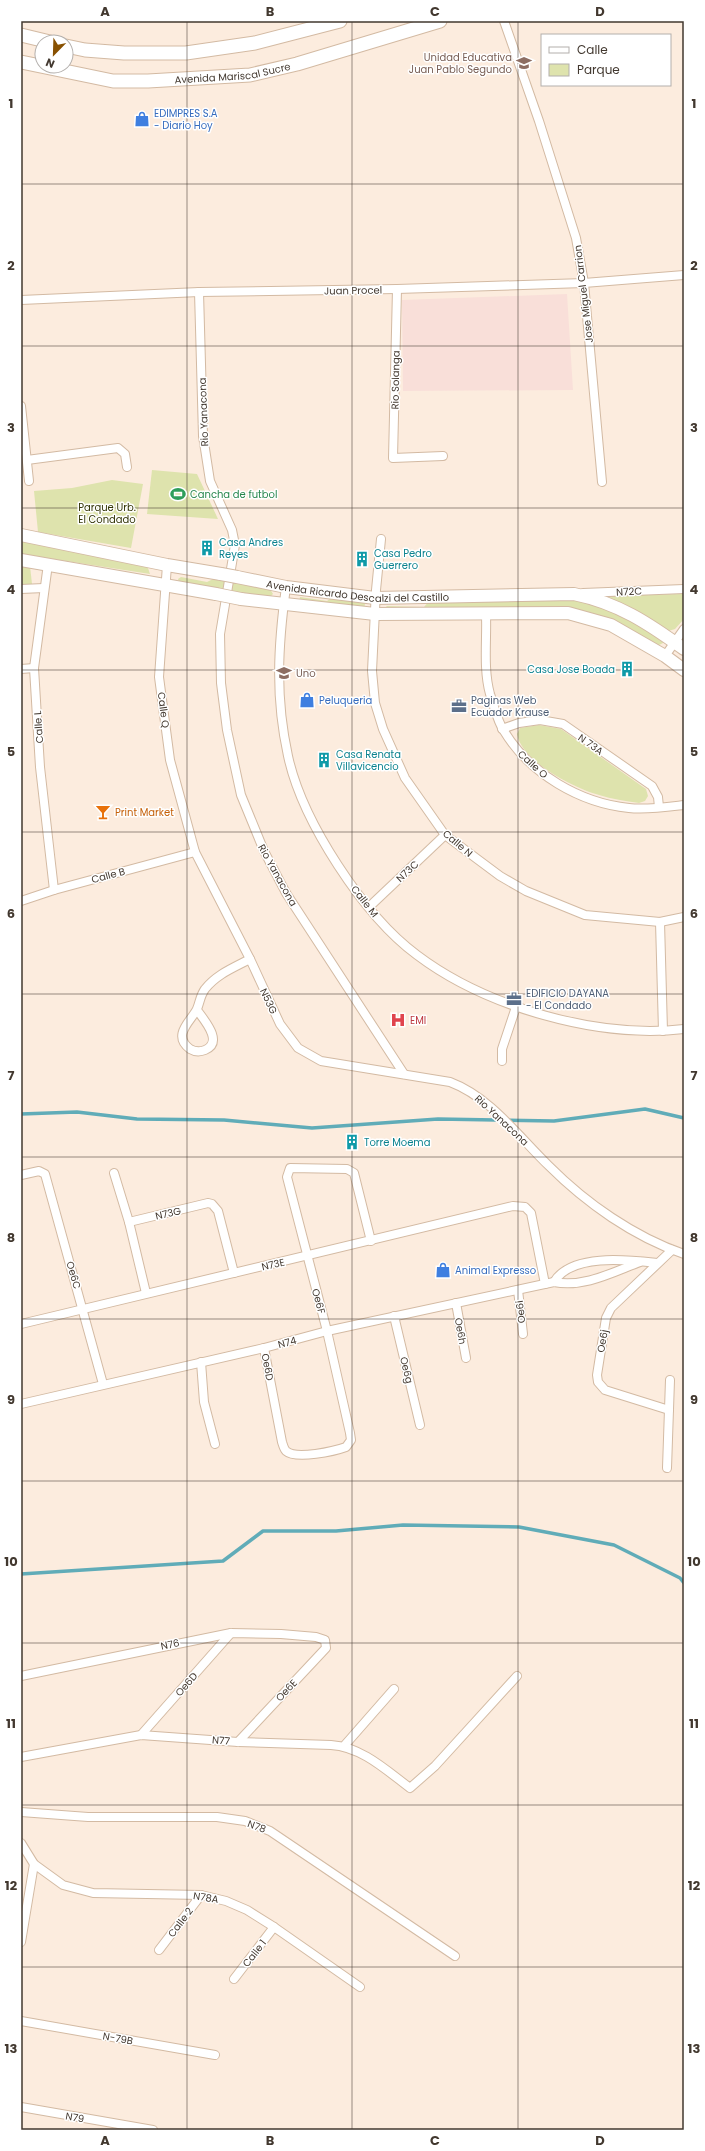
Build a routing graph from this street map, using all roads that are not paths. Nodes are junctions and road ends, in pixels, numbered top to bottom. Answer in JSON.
{"nodes":[{"id":1,"x":340,"y":21,"type":"edge"},
{"id":2,"x":440,"y":21,"type":"edge"},
{"id":3,"x":504,"y":21,"type":"edge"},
{"id":4,"x":21,"y":35,"type":"edge"},
{"id":5,"x":34,"y":38,"type":"edge"},
{"id":6,"x":74,"y":48,"type":"edge"},
{"id":7,"x":21,"y":62,"type":"edge"},
{"id":8,"x":684,"y":275,"type":"edge"},
{"id":9,"x":584,"y":284,"type":"junction"},
{"id":10,"x":397,"y":290,"type":"junction"},
{"id":11,"x":200,"y":292,"type":"junction"},
{"id":12,"x":21,"y":300,"type":"edge"},
{"id":13,"x":21,"y":406,"type":"edge"},
{"id":14,"x":443,"y":456,"type":"dead end"},
{"id":15,"x":27,"y":460,"type":"junction"},
{"id":16,"x":127,"y":467,"type":"dead end"},
{"id":17,"x":29,"y":481,"type":"dead end"},
{"id":18,"x":602,"y":482,"type":"dead end"},
{"id":19,"x":21,"y":535,"type":"edge"},
{"id":20,"x":381,"y":539,"type":"dead end"},
{"id":21,"x":21,"y":560,"type":"edge"},
{"id":22,"x":48,"y":564,"type":"junction"},
{"id":23,"x":167,"y":565,"type":"junction"},
{"id":24,"x":164,"y":584,"type":"junction"},
{"id":25,"x":286,"y":587,"type":"junction"},
{"id":26,"x":44,"y":588,"type":"junction"},
{"id":27,"x":21,"y":589,"type":"edge"},
{"id":28,"x":684,"y":589,"type":"edge"},
{"id":29,"x":574,"y":594,"type":"junction"},
{"id":30,"x":375,"y":598,"type":"junction"},
{"id":31,"x":284,"y":605,"type":"junction"},
{"id":32,"x":375,"y":614,"type":"junction"},
{"id":33,"x":486,"y":615,"type":"junction"},
{"id":34,"x":684,"y":629,"type":"edge"},
{"id":35,"x":679,"y":645,"type":"edge"},
{"id":36,"x":665,"y":656,"type":"junction"},
{"id":37,"x":34,"y":668,"type":"junction"},
{"id":38,"x":21,"y":669,"type":"edge"},
{"id":39,"x":684,"y":670,"type":"edge"},
{"id":40,"x":502,"y":730,"type":"junction"},
{"id":41,"x":684,"y":805,"type":"edge"},
{"id":42,"x":659,"y":807,"type":"junction"},
{"id":43,"x":445,"y":835,"type":"junction"},
{"id":44,"x":195,"y":852,"type":"junction"},
{"id":45,"x":54,"y":890,"type":"junction"},
{"id":46,"x":21,"y":901,"type":"edge"},
{"id":47,"x":369,"y":907,"type":"junction"},
{"id":48,"x":684,"y":918,"type":"edge"},
{"id":49,"x":660,"y":922,"type":"junction"},
{"id":50,"x":250,"y":959,"type":"junction"},
{"id":51,"x":516,"y":1006,"type":"junction"},
{"id":52,"x":197,"y":1010,"type":"junction"},
{"id":53,"x":684,"y":1029,"type":"edge"},
{"id":54,"x":663,"y":1031,"type":"junction"},
{"id":55,"x":502,"y":1062,"type":"dead end"},
{"id":56,"x":404,"y":1074,"type":"junction"},
{"id":57,"x":114,"y":1173,"type":"dead end"},
{"id":58,"x":21,"y":1175,"type":"edge"},
{"id":59,"x":129,"y":1222,"type":"junction"},
{"id":60,"x":371,"y":1241,"type":"junction"},
{"id":61,"x":672,"y":1250,"type":"junction"},
{"id":62,"x":684,"y":1254,"type":"edge"},
{"id":63,"x":308,"y":1256,"type":"junction"},
{"id":64,"x":640,"y":1262,"type":"junction"},
{"id":65,"x":657,"y":1263,"type":"junction"},
{"id":66,"x":234,"y":1273,"type":"junction"},
{"id":67,"x":554,"y":1282,"type":"junction"},
{"id":68,"x":545,"y":1284,"type":"junction"},
{"id":69,"x":518,"y":1290,"type":"junction"},
{"id":70,"x":146,"y":1293,"type":"junction"},
{"id":71,"x":456,"y":1303,"type":"junction"},
{"id":72,"x":84,"y":1309,"type":"junction"},
{"id":73,"x":394,"y":1316,"type":"junction"},
{"id":74,"x":21,"y":1324,"type":"edge"},
{"id":75,"x":327,"y":1331,"type":"junction"},
{"id":76,"x":523,"y":1334,"type":"dead end"},
{"id":77,"x":264,"y":1348,"type":"junction"},
{"id":78,"x":466,"y":1358,"type":"dead end"},
{"id":79,"x":201,"y":1362,"type":"junction"},
{"id":80,"x":670,"y":1380,"type":"dead end"},
{"id":81,"x":103,"y":1384,"type":"junction"},
{"id":82,"x":21,"y":1404,"type":"edge"},
{"id":83,"x":669,"y":1410,"type":"junction"},
{"id":84,"x":420,"y":1425,"type":"dead end"},
{"id":85,"x":350,"y":1433,"type":"joint"},
{"id":86,"x":215,"y":1444,"type":"dead end"},
{"id":87,"x":667,"y":1468,"type":"dead end"},
{"id":88,"x":231,"y":1633,"type":"junction"},
{"id":89,"x":321,"y":1638,"type":"joint"},
{"id":90,"x":21,"y":1676,"type":"edge"},
{"id":91,"x":517,"y":1676,"type":"dead end"},
{"id":92,"x":394,"y":1689,"type":"dead end"},
{"id":93,"x":141,"y":1735,"type":"junction"},
{"id":94,"x":238,"y":1742,"type":"junction"},
{"id":95,"x":344,"y":1746,"type":"junction"},
{"id":96,"x":21,"y":1757,"type":"edge"},
{"id":97,"x":21,"y":1812,"type":"edge"},
{"id":98,"x":21,"y":1843,"type":"edge"},
{"id":99,"x":34,"y":1864,"type":"junction"},
{"id":100,"x":201,"y":1895,"type":"junction"},
{"id":101,"x":274,"y":1927,"type":"junction"},
{"id":102,"x":21,"y":1942,"type":"edge"},
{"id":103,"x":159,"y":1950,"type":"dead end"},
{"id":104,"x":455,"y":1956,"type":"dead end"},
{"id":105,"x":234,"y":1979,"type":"dead end"},
{"id":106,"x":360,"y":1987,"type":"dead end"},
{"id":107,"x":21,"y":2021,"type":"edge"},
{"id":108,"x":215,"y":2055,"type":"dead end"},
{"id":109,"x":21,"y":2107,"type":"edge"},
{"id":110,"x":154,"y":2130,"type":"edge"}],
"edges":[{"from":1,"to":6,"type":"main road"},
{"from":2,"to":7,"type":"main road","name":"Avenida Mariscal Sucre"},
{"from":3,"to":9,"type":"street","name":"Jose Miguel Carrion"},
{"from":4,"to":5,"type":"main road"},
{"from":8,"to":9,"type":"street","name":"Juan Procel"},
{"from":9,"to":10,"type":"street","name":"Juan Procel"},
{"from":9,"to":18,"type":"street","name":"Jose Miguel Carrion"},
{"from":10,"to":11,"type":"street","name":"Juan Procel"},
{"from":10,"to":14,"type":"street","name":"Rio Solanga"},
{"from":11,"to":12,"type":"street","name":"Juan Procel"},
{"from":11,"to":56,"type":"street","name":"Rio Yanacona"},
{"from":13,"to":15,"type":"street"},
{"from":15,"to":16,"type":"street"},
{"from":15,"to":17,"type":"street"},
{"from":19,"to":23,"type":"street","name":"Avenida Ricardo Descalzi del Castillo"},
{"from":20,"to":30,"type":"street","name":"Calle N"},
{"from":21,"to":22,"type":"street","name":"Avenida Ricardo Descalzi del Castillo"},
{"from":22,"to":24,"type":"street","name":"Avenida Ricardo Descalzi del Castillo"},
{"from":22,"to":26,"type":"street","name":"Calle L"},
{"from":23,"to":24,"type":"street","name":"Calle Q"},
{"from":23,"to":25,"type":"street","name":"Avenida Ricardo Descalzi del Castillo","bridge":true},
{"from":24,"to":31,"type":"street","name":"Avenida Ricardo Descalzi del Castillo","bridge":true},
{"from":24,"to":44,"type":"street","name":"Calle Q"},
{"from":25,"to":30,"type":"street","name":"Avenida Ricardo Descalzi del Castillo"},
{"from":25,"to":31,"type":"street","name":"Calle M"},
{"from":26,"to":27,"type":"street"},
{"from":26,"to":37,"type":"street","name":"Calle L"},
{"from":28,"to":29,"type":"street","name":"N72C"},
{"from":29,"to":30,"type":"street","name":"Avenida Ricardo Descalzi del Castillo"},
{"from":29,"to":35,"type":"street","name":"Avenida Ricardo Descalzi del Castillo"},
{"from":30,"to":32,"type":"street","name":"Calle N"},
{"from":31,"to":32,"type":"street","name":"Avenida Ricardo Descalzi del Castillo"},
{"from":31,"to":47,"type":"street","name":"Calle M"},
{"from":32,"to":33,"type":"street","name":"Avenida Ricardo Descalzi del Castillo"},
{"from":32,"to":43,"type":"street","name":"Calle N"},
{"from":33,"to":36,"type":"street","name":"Avenida Ricardo Descalzi del Castillo"},
{"from":33,"to":40,"type":"street","name":"Calle O"},
{"from":34,"to":35,"type":"street"},
{"from":35,"to":36,"type":"street"},
{"from":36,"to":39,"type":"street","name":"Avenida Ricardo Descalzi del Castillo"},
{"from":37,"to":38,"type":"street"},
{"from":37,"to":45,"type":"street","name":"Calle L"},
{"from":40,"to":42,"type":"street","name":"Calle O"},
{"from":40,"to":42,"type":"street","name":"N 73A"},
{"from":41,"to":42,"type":"street","name":"Calle O"},
{"from":43,"to":47,"type":"street","name":"N73C"},
{"from":43,"to":49,"type":"street","name":"Calle N"},
{"from":44,"to":45,"type":"street","name":"Calle B"},
{"from":44,"to":50,"type":"street","name":"N53G"},
{"from":45,"to":46,"type":"street","name":"Calle B"},
{"from":47,"to":51,"type":"street","name":"Calle M"},
{"from":48,"to":49,"type":"street","name":"Calle N"},
{"from":49,"to":54,"type":"street"},
{"from":50,"to":52,"type":"street"},
{"from":50,"to":56,"type":"street","name":"N53G"},
{"from":51,"to":54,"type":"street","name":"Calle M"},
{"from":51,"to":55,"type":"street"},
{"from":52,"to":52,"type":"street"},
{"from":53,"to":54,"type":"street","name":"Calle M"},
{"from":56,"to":61,"type":"street","name":"Rio Yanacona"},
{"from":57,"to":59,"type":"street"},
{"from":58,"to":72,"type":"street","name":"Oe6C"},
{"from":59,"to":66,"type":"street","name":"N73G"},
{"from":59,"to":70,"type":"street"},
{"from":60,"to":63,"type":"street","name":"N73E"},
{"from":60,"to":63,"type":"street","name":"Oe6F"},
{"from":60,"to":68,"type":"street","name":"N73E"},
{"from":61,"to":62,"type":"street","name":"Rio Yanacona"},
{"from":61,"to":65,"type":"street","name":"Oe6j"},
{"from":63,"to":66,"type":"street","name":"N73E"},
{"from":63,"to":75,"type":"street","name":"Oe6F"},
{"from":64,"to":65,"type":"street"},
{"from":64,"to":67,"type":"street"},
{"from":64,"to":67,"type":"street"},
{"from":65,"to":83,"type":"street","name":"Oe6j"},
{"from":66,"to":70,"type":"street","name":"N73E"},
{"from":67,"to":68,"type":"street","name":"N74"},
{"from":68,"to":69,"type":"street","name":"N74"},
{"from":69,"to":71,"type":"street","name":"N74"},
{"from":69,"to":76,"type":"street","name":"Oe6i"},
{"from":70,"to":72,"type":"street","name":"N73E"},
{"from":71,"to":73,"type":"street","name":"N74"},
{"from":71,"to":78,"type":"street","name":"Oe6h"},
{"from":72,"to":74,"type":"street","name":"N73E"},
{"from":72,"to":81,"type":"street","name":"Oe6C"},
{"from":73,"to":75,"type":"street","name":"N74"},
{"from":73,"to":84,"type":"street","name":"Oe6g"},
{"from":75,"to":77,"type":"street","name":"N74"},
{"from":75,"to":85,"type":"street","name":"Oe6F"},
{"from":77,"to":79,"type":"street","name":"N74"},
{"from":77,"to":85,"type":"street","name":"Oe6D"},
{"from":79,"to":81,"type":"street","name":"N74"},
{"from":79,"to":86,"type":"street"},
{"from":80,"to":83,"type":"street"},
{"from":81,"to":82,"type":"street","name":"N74"},
{"from":83,"to":87,"type":"street"},
{"from":88,"to":89,"type":"street","name":"N76"},
{"from":88,"to":90,"type":"street","name":"N76"},
{"from":88,"to":93,"type":"street","name":"Oe6D"},
{"from":89,"to":94,"type":"street","name":"Oe6E"},
{"from":91,"to":95,"type":"street","name":"N77"},
{"from":92,"to":95,"type":"street"},
{"from":93,"to":94,"type":"street","name":"N77"},
{"from":93,"to":96,"type":"street","name":"N77"},
{"from":94,"to":95,"type":"street","name":"N77"},
{"from":97,"to":104,"type":"street","name":"N78"},
{"from":98,"to":99,"type":"street"},
{"from":99,"to":100,"type":"street","name":"N78A"},
{"from":99,"to":102,"type":"street"},
{"from":100,"to":101,"type":"street","name":"N78A"},
{"from":100,"to":103,"type":"street","name":"Calle 2"},
{"from":101,"to":105,"type":"street","name":"Calle 1"},
{"from":101,"to":106,"type":"street","name":"N78A"},
{"from":107,"to":108,"type":"street","name":"N-79B"},
{"from":109,"to":110,"type":"street","name":"N79"}]}
